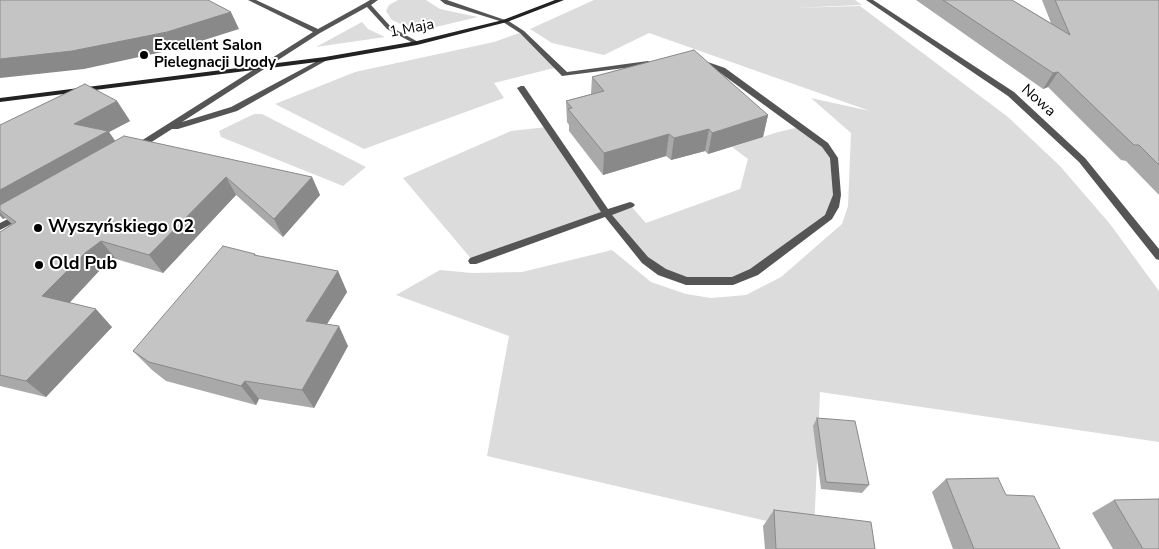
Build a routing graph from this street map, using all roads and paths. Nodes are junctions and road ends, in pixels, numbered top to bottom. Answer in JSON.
{"nodes":[{"id":1,"x":251,"y":0,"type":"edge"},
{"id":2,"x":375,"y":0,"type":"edge"},
{"id":3,"x":443,"y":0,"type":"edge"},
{"id":4,"x":561,"y":0,"type":"edge"},
{"id":5,"x":869,"y":0,"type":"edge"},
{"id":6,"x":367,"y":4,"type":"junction"},
{"id":7,"x":505,"y":21,"type":"junction"},
{"id":8,"x":318,"y":32,"type":"junction"},
{"id":9,"x":417,"y":43,"type":"junction"},
{"id":10,"x":325,"y":59,"type":"junction"},
{"id":11,"x":686,"y":59,"type":"edge"},
{"id":12,"x":658,"y":62,"type":"edge"},
{"id":13,"x":264,"y":66,"type":"junction"},
{"id":14,"x":521,"y":88,"type":"dead end"},
{"id":15,"x":0,"y":100,"type":"edge"},
{"id":16,"x":162,"y":131,"type":"junction"},
{"id":17,"x":127,"y":154,"type":"edge"},
{"id":18,"x":630,"y":205,"type":"dead end"},
{"id":19,"x":25,"y":213,"type":"edge"},
{"id":20,"x":606,"y":213,"type":"junction"},
{"id":21,"x":0,"y":227,"type":"edge"},
{"id":22,"x":1159,"y":256,"type":"edge"},
{"id":23,"x":473,"y":261,"type":"dead end"}],
"edges":[{"from":1,"to":8,"type":"street"},
{"from":2,"to":6,"type":"street"},
{"from":3,"to":7,"type":"street"},
{"from":4,"to":7,"type":"street","name":"1 Maja"},
{"from":5,"to":22,"type":"street","name":"Nowa"},
{"from":6,"to":8,"type":"street"},
{"from":6,"to":9,"type":"street"},
{"from":7,"to":9,"type":"street","name":"1 Maja"},
{"from":7,"to":12,"type":"street"},
{"from":8,"to":13,"type":"street"},
{"from":9,"to":10,"type":"street","name":"1 Maja"},
{"from":10,"to":13,"type":"street","name":"1 Maja"},
{"from":10,"to":16,"type":"street"},
{"from":11,"to":20,"type":"street"},
{"from":13,"to":15,"type":"street","name":"1 Maja"},
{"from":13,"to":16,"type":"street"},
{"from":14,"to":20,"type":"street"},
{"from":16,"to":17,"type":"street"},
{"from":18,"to":20,"type":"street"},
{"from":19,"to":21,"type":"street"},
{"from":20,"to":23,"type":"street"}]}
